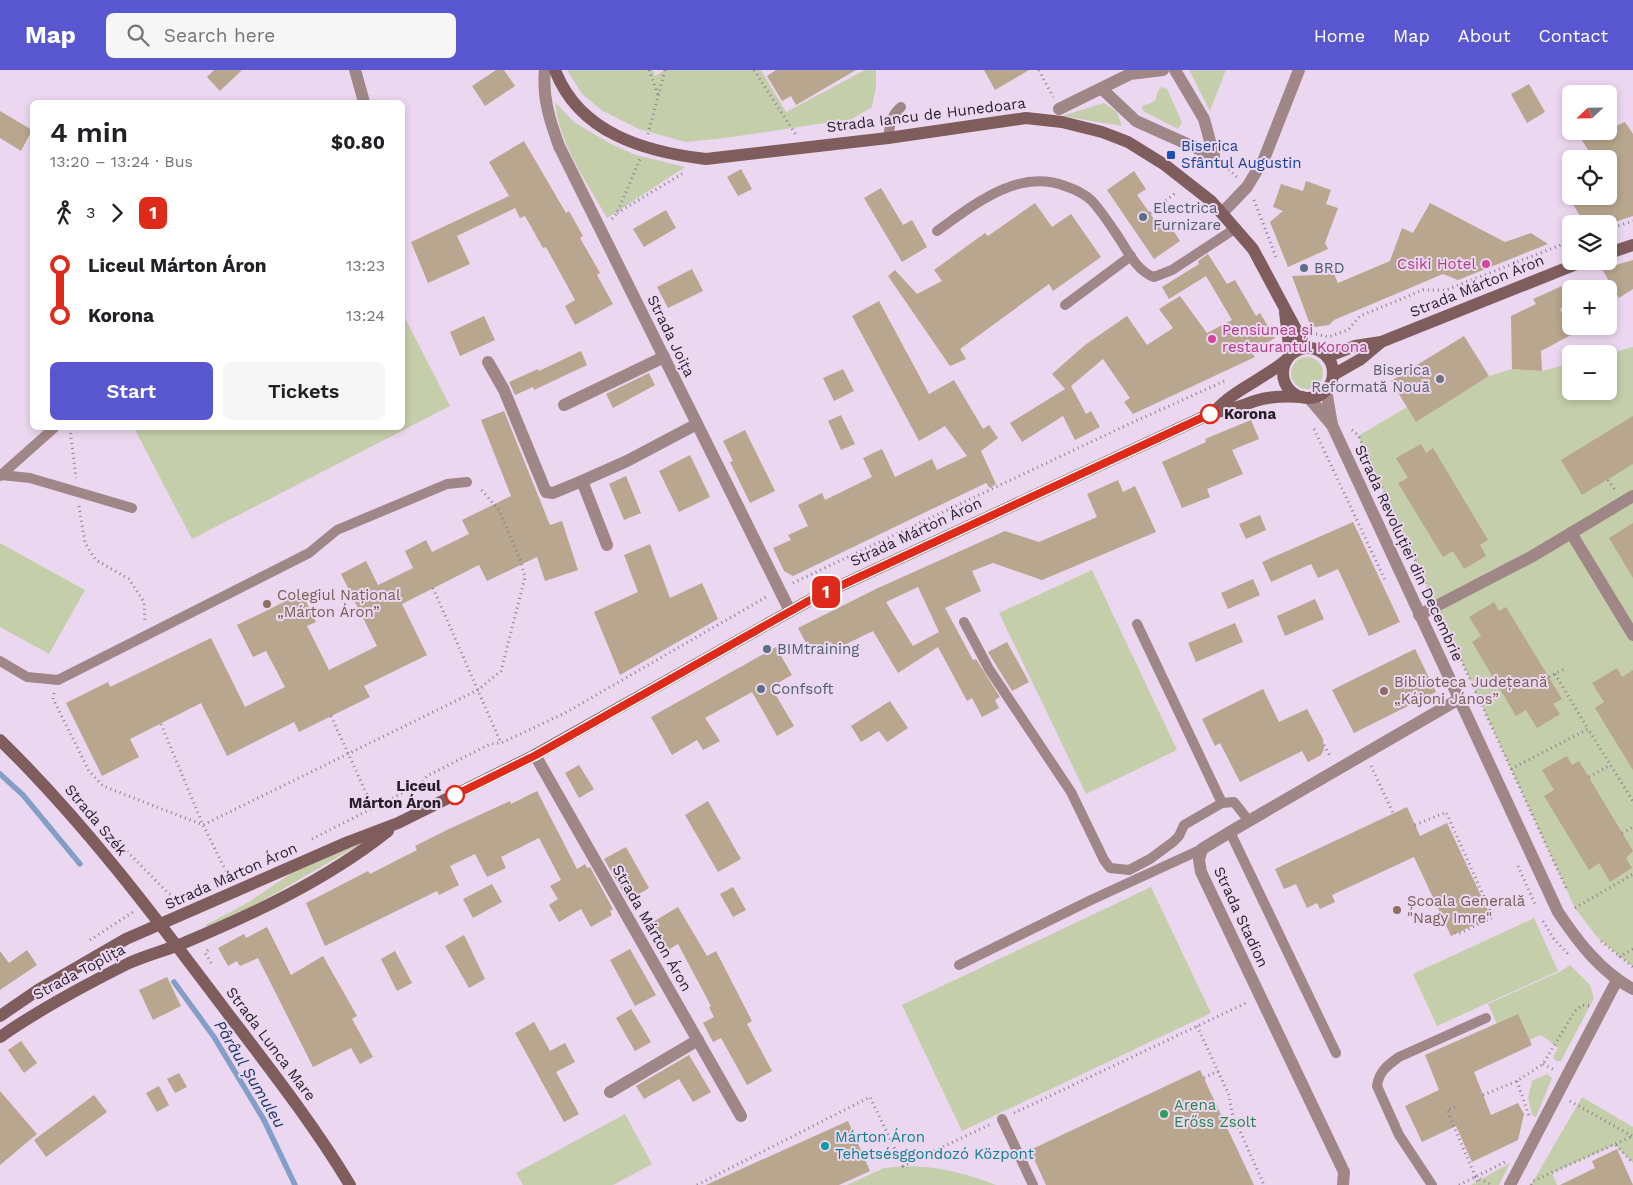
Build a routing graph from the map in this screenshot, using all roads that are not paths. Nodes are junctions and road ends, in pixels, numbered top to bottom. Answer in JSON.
{"nodes":[{"id":1,"x":355,"y":70,"type":"edge"},
{"id":2,"x":546,"y":70,"type":"edge"},
{"id":3,"x":555,"y":70,"type":"edge"},
{"id":4,"x":1163,"y":70,"type":"edge"},
{"id":5,"x":1176,"y":70,"type":"edge"},
{"id":6,"x":1298,"y":70,"type":"edge"},
{"id":7,"x":1102,"y":89,"type":"junction"},
{"id":8,"x":363,"y":100,"type":"edge"},
{"id":9,"x":901,"y":107,"type":"dead end"},
{"id":10,"x":1059,"y":109,"type":"road end"},
{"id":11,"x":888,"y":138,"type":"junction"},
{"id":12,"x":1222,"y":213,"type":"junction"},
{"id":13,"x":1236,"y":228,"type":"junction"},
{"id":14,"x":937,"y":231,"type":"dead end"},
{"id":15,"x":1633,"y":245,"type":"edge"},
{"id":16,"x":1617,"y":250,"type":"edge"},
{"id":17,"x":1131,"y":256,"type":"junction"},
{"id":18,"x":1562,"y":270,"type":"edge"},
{"id":19,"x":1065,"y":305,"type":"dead end"},
{"id":20,"x":1285,"y":310,"type":"junction"},
{"id":21,"x":1381,"y":342,"type":"junction"},
{"id":22,"x":1306,"y":348,"type":"junction"},
{"id":23,"x":1288,"y":357,"type":"junction"},
{"id":24,"x":1327,"y":357,"type":"junction"},
{"id":25,"x":664,"y":358,"type":"junction"},
{"id":26,"x":488,"y":362,"type":"dead end"},
{"id":27,"x":1332,"y":375,"type":"junction"},
{"id":28,"x":1326,"y":390,"type":"junction"},
{"id":29,"x":1306,"y":398,"type":"junction"},
{"id":30,"x":564,"y":404,"type":"dead end"},
{"id":31,"x":1214,"y":412,"type":"junction"},
{"id":32,"x":697,"y":424,"type":"junction"},
{"id":33,"x":1332,"y":425,"type":"junction"},
{"id":34,"x":52,"y":430,"type":"edge"},
{"id":35,"x":0,"y":476,"type":"edge"},
{"id":36,"x":582,"y":481,"type":"junction"},
{"id":37,"x":467,"y":482,"type":"road end"},
{"id":38,"x":1633,"y":496,"type":"edge"},
{"id":39,"x":132,"y":508,"type":"dead end"},
{"id":40,"x":1571,"y":533,"type":"junction"},
{"id":41,"x":608,"y":545,"type":"dead end"},
{"id":42,"x":790,"y":611,"type":"junction"},
{"id":43,"x":1420,"y":615,"type":"junction"},
{"id":44,"x":964,"y":622,"type":"dead end"},
{"id":45,"x":1137,"y":624,"type":"dead end"},
{"id":46,"x":1633,"y":635,"type":"edge"},
{"id":47,"x":0,"y":662,"type":"edge"},
{"id":48,"x":1459,"y":699,"type":"junction"},
{"id":49,"x":0,"y":740,"type":"edge"},
{"id":50,"x":536,"y":755,"type":"junction"},
{"id":51,"x":1222,"y":803,"type":"junction"},
{"id":52,"x":1250,"y":821,"type":"junction"},
{"id":53,"x":398,"y":823,"type":"junction"},
{"id":54,"x":1230,"y":832,"type":"junction"},
{"id":55,"x":1202,"y":849,"type":"junction"},
{"id":56,"x":162,"y":925,"type":"junction"},
{"id":57,"x":178,"y":945,"type":"junction"},
{"id":58,"x":959,"y":965,"type":"dead end"},
{"id":59,"x":1617,"y":980,"type":"junction"},
{"id":60,"x":1633,"y":989,"type":"edge"},
{"id":61,"x":0,"y":1016,"type":"edge"},
{"id":62,"x":1486,"y":1018,"type":"dead end"},
{"id":63,"x":0,"y":1037,"type":"edge"},
{"id":64,"x":698,"y":1040,"type":"junction"},
{"id":65,"x":1336,"y":1053,"type":"dead end"},
{"id":66,"x":610,"y":1092,"type":"dead end"},
{"id":67,"x":741,"y":1116,"type":"dead end"},
{"id":68,"x":1002,"y":1119,"type":"road end"},
{"id":69,"x":350,"y":1185,"type":"edge"},
{"id":70,"x":1033,"y":1185,"type":"edge"},
{"id":71,"x":1343,"y":1185,"type":"edge"},
{"id":72,"x":1432,"y":1185,"type":"edge"},
{"id":73,"x":1510,"y":1185,"type":"edge"}],
"edges":[{"from":1,"to":8,"type":"street"},
{"from":2,"to":25,"type":"street","name":"Strada Joița"},
{"from":3,"to":11,"type":"main road","name":"Strada Iancu de Hunedoara"},
{"from":4,"to":7,"type":"street"},
{"from":5,"to":7,"type":"street"},
{"from":6,"to":12,"type":"street"},
{"from":7,"to":10,"type":"street"},
{"from":9,"to":11,"type":"lane"},
{"from":11,"to":12,"type":"main road","name":"Strada Iancu de Hunedoara"},
{"from":12,"to":13,"type":"main road","name":"Strada Iancu de Hunedoara"},
{"from":13,"to":17,"type":"lane"},
{"from":13,"to":20,"type":"main road","name":"Strada Iancu de Hunedoara"},
{"from":14,"to":17,"type":"lane"},
{"from":15,"to":16,"type":"main road"},
{"from":17,"to":19,"type":"lane"},
{"from":18,"to":21,"type":"main road","name":"Strada Márton Áron"},
{"from":20,"to":22,"type":"main road","name":"Strada Iancu de Hunedoara"},
{"from":20,"to":23,"type":"main road","name":"Strada Iancu de Hunedoara"},
{"from":21,"to":24,"type":"main road"},
{"from":21,"to":27,"type":"main road"},
{"from":22,"to":23,"type":"main road"},
{"from":22,"to":24,"type":"main road"},
{"from":23,"to":29,"type":"main road"},
{"from":23,"to":31,"type":"main road","name":"Strada Márton Áron"},
{"from":24,"to":27,"type":"main road"},
{"from":25,"to":30,"type":"street"},
{"from":25,"to":32,"type":"street","name":"Strada Joița"},
{"from":26,"to":36,"type":"street"},
{"from":27,"to":28,"type":"main road"},
{"from":28,"to":29,"type":"main road"},
{"from":28,"to":33,"type":"street","name":"Strada Revoluției din Decembrie"},
{"from":29,"to":31,"type":"main road","name":"Strada Márton Áron"},
{"from":29,"to":33,"type":"street","name":"Strada Revoluției din Decembrie"},
{"from":31,"to":42,"type":"main road","name":"Strada Márton Áron"},
{"from":32,"to":36,"type":"street"},
{"from":32,"to":42,"type":"street","name":"Strada Joița"},
{"from":33,"to":43,"type":"street","name":"Strada Revoluției din Decembrie"},
{"from":34,"to":35,"type":"lane"},
{"from":35,"to":39,"type":"lane"},
{"from":36,"to":41,"type":"street"},
{"from":37,"to":47,"type":"lane"},
{"from":38,"to":40,"type":"street"},
{"from":40,"to":43,"type":"street"},
{"from":40,"to":46,"type":"street"},
{"from":42,"to":50,"type":"main road","name":"Strada Márton Áron"},
{"from":43,"to":48,"type":"street","name":"Strada Revoluției din Decembrie"},
{"from":44,"to":51,"type":"lane"},
{"from":45,"to":51,"type":"lane"},
{"from":48,"to":52,"type":"street"},
{"from":48,"to":59,"type":"street","name":"Strada Revoluției din Decembrie"},
{"from":49,"to":56,"type":"main road","name":"Strada Szék"},
{"from":50,"to":53,"type":"main road","name":"Strada Márton Áron"},
{"from":50,"to":64,"type":"street","name":"Strada Márton Áron"},
{"from":51,"to":52,"type":"lane"},
{"from":52,"to":54,"type":"street"},
{"from":53,"to":56,"type":"main road","name":"Strada Márton Áron"},
{"from":53,"to":57,"type":"main road","name":"Strada Márton Áron"},
{"from":54,"to":55,"type":"street"},
{"from":54,"to":65,"type":"lane"},
{"from":55,"to":58,"type":"lane"},
{"from":55,"to":71,"type":"street","name":"Strada Stadion"},
{"from":56,"to":57,"type":"main road","name":"Strada Lunca Mare"},
{"from":56,"to":61,"type":"main road","name":"Strada Toplița"},
{"from":57,"to":63,"type":"main road","name":"Strada Toplița"},
{"from":57,"to":69,"type":"main road","name":"Strada Lunca Mare"},
{"from":59,"to":60,"type":"street","name":"Strada Revoluției din Decembrie"},
{"from":59,"to":73,"type":"street"},
{"from":62,"to":72,"type":"lane"},
{"from":64,"to":66,"type":"street"},
{"from":64,"to":67,"type":"street","name":"Strada Márton Áron"},
{"from":68,"to":70,"type":"lane"}]}
